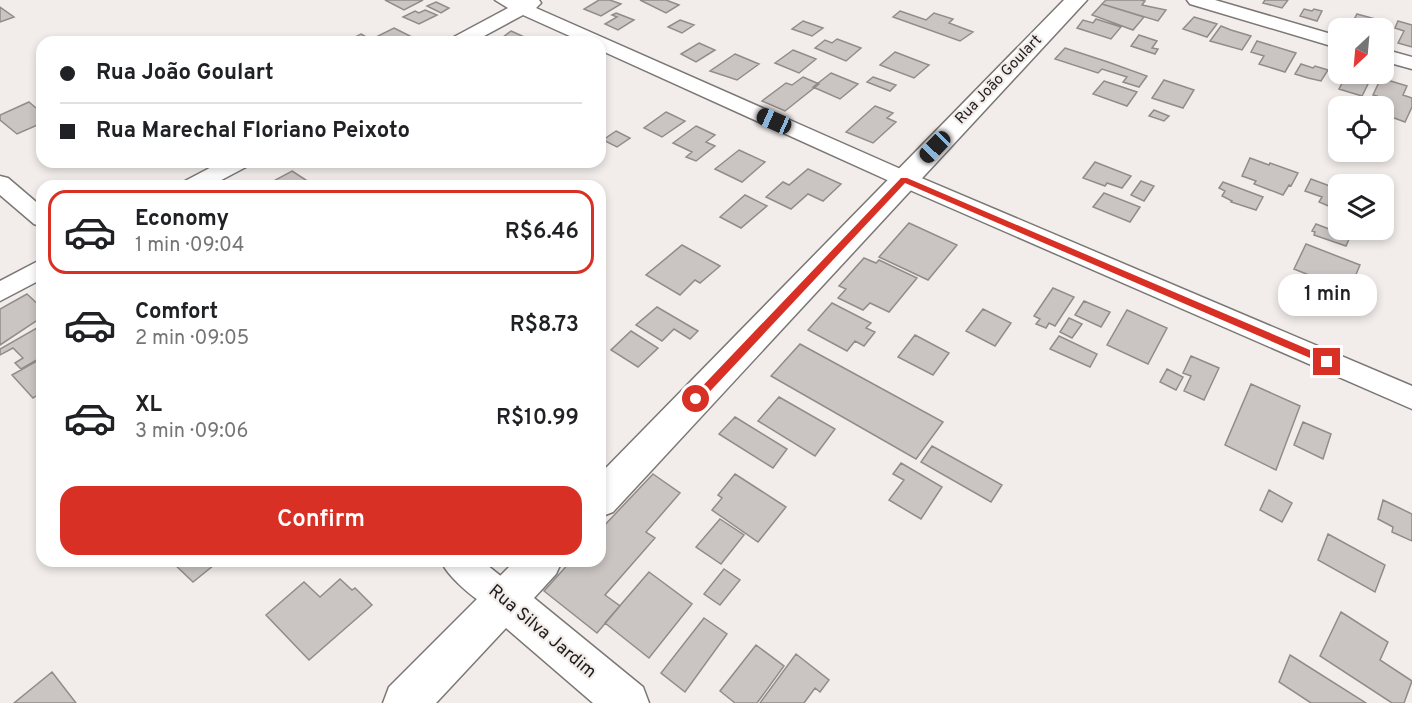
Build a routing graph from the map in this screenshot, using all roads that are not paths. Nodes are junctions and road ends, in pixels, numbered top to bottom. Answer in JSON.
{"nodes":[{"id":1,"x":504,"y":0,"type":"edge"},
{"id":2,"x":1076,"y":0,"type":"edge"},
{"id":3,"x":1196,"y":0,"type":"edge"},
{"id":4,"x":529,"y":4,"type":"edge"},
{"id":5,"x":470,"y":36,"type":"edge"},
{"id":6,"x":588,"y":36,"type":"edge"},
{"id":7,"x":1328,"y":39,"type":"edge"},
{"id":8,"x":606,"y":45,"type":"edge"},
{"id":9,"x":1394,"y":58,"type":"edge"},
{"id":10,"x":1412,"y":63,"type":"edge"},
{"id":11,"x":227,"y":168,"type":"edge"},
{"id":12,"x":904,"y":179,"type":"junction"},
{"id":13,"x":204,"y":180,"type":"edge"},
{"id":14,"x":0,"y":183,"type":"edge"},
{"id":15,"x":36,"y":214,"type":"edge"},
{"id":16,"x":36,"y":271,"type":"edge"},
{"id":17,"x":0,"y":292,"type":"edge"},
{"id":18,"x":1412,"y":398,"type":"edge"},
{"id":19,"x":606,"y":494,"type":"edge"},
{"id":20,"x":464,"y":567,"type":"edge"},
{"id":21,"x":536,"y":567,"type":"edge"},
{"id":22,"x":505,"y":600,"type":"junction"},
{"id":23,"x":405,"y":703,"type":"edge"},
{"id":24,"x":627,"y":703,"type":"edge"}],
"edges":[{"from":1,"to":4,"type":"street"},
{"from":2,"to":12,"type":"street","name":"Rua João Goulart"},
{"from":3,"to":7,"type":"street"},
{"from":4,"to":5,"type":"street"},
{"from":4,"to":6,"type":"street"},
{"from":8,"to":12,"type":"street"},
{"from":9,"to":10,"type":"street"},
{"from":11,"to":13,"type":"street"},
{"from":12,"to":18,"type":"street"},
{"from":12,"to":19,"type":"street","name":"Rua João Goulart"},
{"from":14,"to":15,"type":"street"},
{"from":16,"to":17,"type":"street"},
{"from":20,"to":22,"type":"street","name":"Rua Silva Jardim"},
{"from":21,"to":22,"type":"street"},
{"from":22,"to":23,"type":"street"},
{"from":22,"to":24,"type":"street","name":"Rua Silva Jardim"}]}
